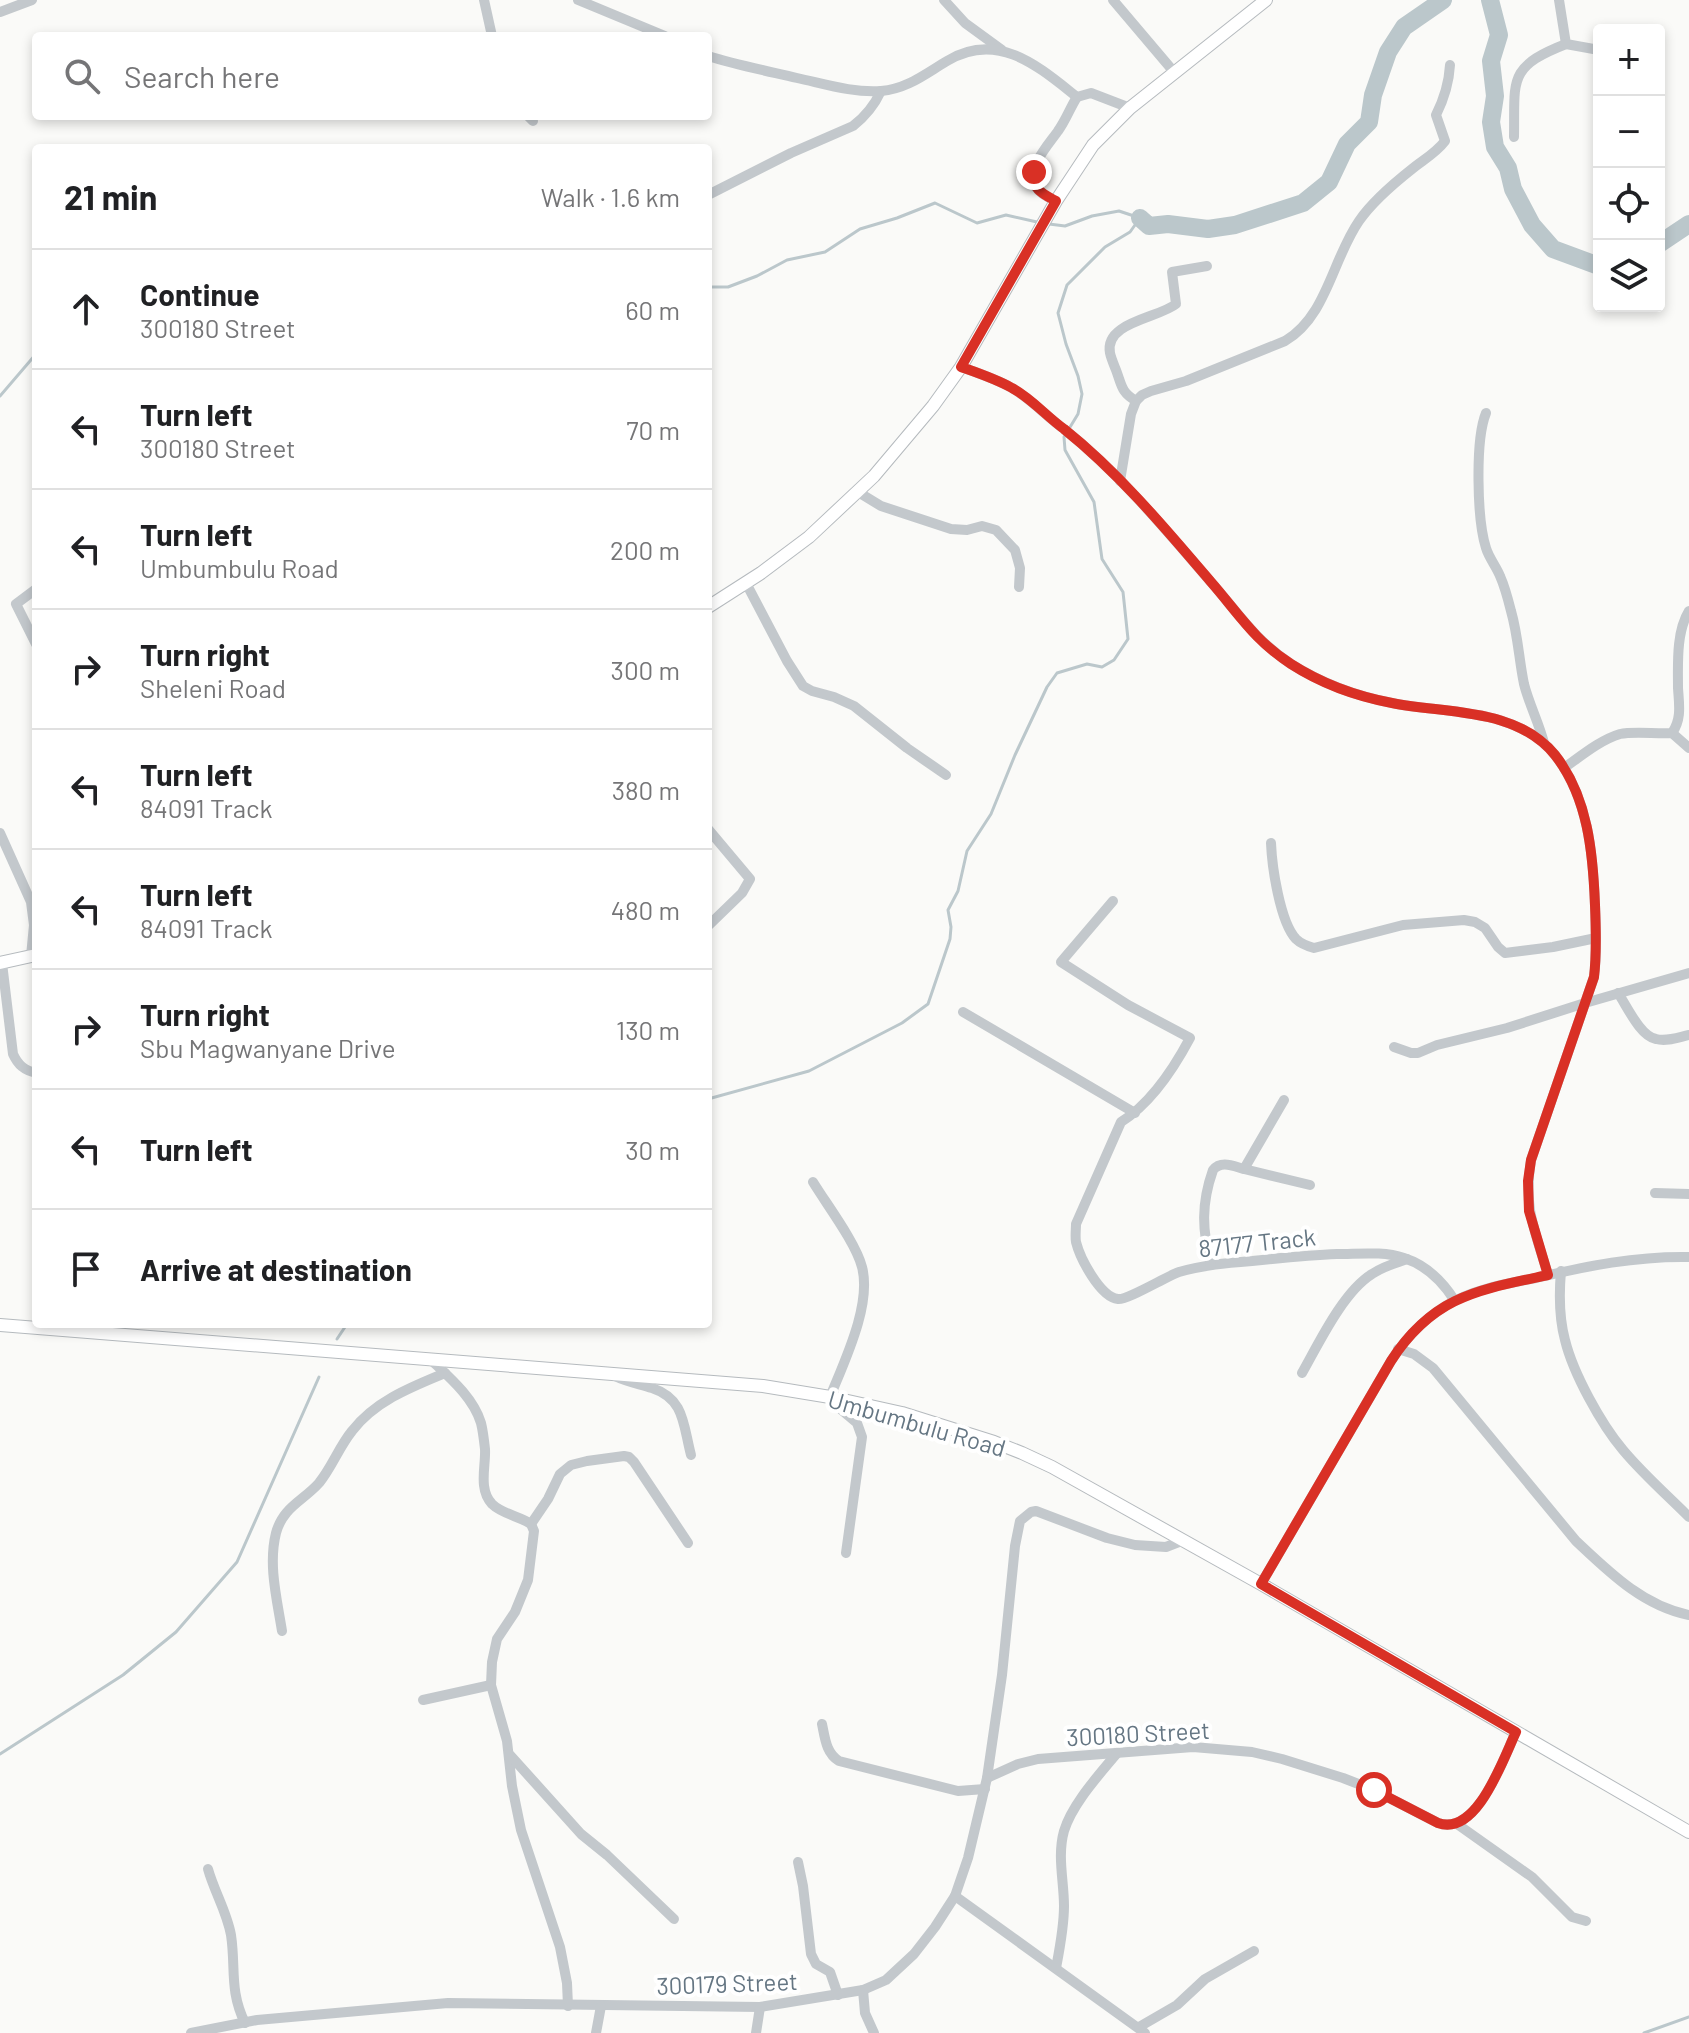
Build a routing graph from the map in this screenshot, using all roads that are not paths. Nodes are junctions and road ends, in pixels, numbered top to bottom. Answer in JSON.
{"nodes":[{"id":1,"x":32,"y":0,"type":"edge"},
{"id":2,"x":484,"y":0,"type":"edge"},
{"id":3,"x":578,"y":0,"type":"edge"},
{"id":4,"x":944,"y":0,"type":"edge"},
{"id":5,"x":1113,"y":0,"type":"edge"},
{"id":6,"x":1266,"y":0,"type":"edge"},
{"id":7,"x":1559,"y":0,"type":"edge"},
{"id":8,"x":0,"y":12,"type":"edge"},
{"id":9,"x":491,"y":32,"type":"edge"},
{"id":10,"x":655,"y":32,"type":"edge"},
{"id":11,"x":1566,"y":44,"type":"junction"},
{"id":12,"x":1593,"y":49,"type":"edge"},
{"id":13,"x":1002,"y":50,"type":"junction"},
{"id":14,"x":712,"y":57,"type":"edge"},
{"id":15,"x":1450,"y":65,"type":"dead end"},
{"id":16,"x":1174,"y":72,"type":"junction"},
{"id":17,"x":881,"y":91,"type":"junction"},
{"id":18,"x":1077,"y":97,"type":"junction"},
{"id":19,"x":1130,"y":108,"type":"junction"},
{"id":20,"x":1514,"y":137,"type":"dead end"},
{"id":21,"x":712,"y":193,"type":"edge"},
{"id":22,"x":1054,"y":205,"type":"junction"},
{"id":23,"x":1207,"y":266,"type":"dead end"},
{"id":24,"x":961,"y":367,"type":"junction"},
{"id":25,"x":1136,"y":401,"type":"junction"},
{"id":26,"x":1486,"y":413,"type":"dead end"},
{"id":27,"x":1120,"y":481,"type":"junction"},
{"id":28,"x":858,"y":492,"type":"junction"},
{"id":29,"x":746,"y":583,"type":"junction"},
{"id":30,"x":1019,"y":587,"type":"dead end"},
{"id":31,"x":32,"y":592,"type":"edge"},
{"id":32,"x":712,"y":604,"type":"edge"},
{"id":33,"x":1689,"y":611,"type":"edge"},
{"id":34,"x":32,"y":636,"type":"edge"},
{"id":35,"x":1672,"y":733,"type":"junction"},
{"id":36,"x":1544,"y":743,"type":"junction"},
{"id":37,"x":1689,"y":748,"type":"edge"},
{"id":38,"x":1564,"y":768,"type":"junction"},
{"id":39,"x":946,"y":775,"type":"dead end"},
{"id":40,"x":0,"y":833,"type":"edge"},
{"id":41,"x":712,"y":834,"type":"edge"},
{"id":42,"x":1271,"y":843,"type":"dead end"},
{"id":43,"x":1113,"y":901,"type":"dead end"},
{"id":44,"x":32,"y":907,"type":"edge"},
{"id":45,"x":712,"y":922,"type":"edge"},
{"id":46,"x":1596,"y":938,"type":"junction"},
{"id":47,"x":32,"y":956,"type":"edge"},
{"id":48,"x":1,"y":963,"type":"edge"},
{"id":49,"x":1689,"y":973,"type":"edge"},
{"id":50,"x":1618,"y":993,"type":"junction"},
{"id":51,"x":1585,"y":1003,"type":"junction"},
{"id":52,"x":963,"y":1012,"type":"dead end"},
{"id":53,"x":1689,"y":1035,"type":"edge"},
{"id":54,"x":1394,"y":1047,"type":"dead end"},
{"id":55,"x":32,"y":1072,"type":"edge"},
{"id":56,"x":1284,"y":1100,"type":"dead end"},
{"id":57,"x":1135,"y":1113,"type":"junction"},
{"id":58,"x":1244,"y":1169,"type":"junction"},
{"id":59,"x":813,"y":1182,"type":"dead end"},
{"id":60,"x":1310,"y":1185,"type":"dead end"},
{"id":61,"x":1655,"y":1193,"type":"dead end"},
{"id":62,"x":1689,"y":1194,"type":"edge"},
{"id":63,"x":1689,"y":1257,"type":"edge"},
{"id":64,"x":1407,"y":1259,"type":"junction"},
{"id":65,"x":1211,"y":1265,"type":"junction"},
{"id":66,"x":1561,"y":1271,"type":"junction"},
{"id":67,"x":1548,"y":1275,"type":"junction"},
{"id":68,"x":1455,"y":1301,"type":"junction"},
{"id":69,"x":0,"y":1325,"type":"edge"},
{"id":70,"x":32,"y":1328,"type":"edge"},
{"id":71,"x":38,"y":1328,"type":"edge"},
{"id":72,"x":1398,"y":1349,"type":"junction"},
{"id":73,"x":430,"y":1359,"type":"junction"},
{"id":74,"x":606,"y":1372,"type":"junction"},
{"id":75,"x":445,"y":1373,"type":"junction"},
{"id":76,"x":1302,"y":1373,"type":"dead end"},
{"id":77,"x":827,"y":1396,"type":"junction"},
{"id":78,"x":691,"y":1455,"type":"dead end"},
{"id":79,"x":1689,"y":1517,"type":"edge"},
{"id":80,"x":531,"y":1524,"type":"junction"},
{"id":81,"x":1184,"y":1540,"type":"junction"},
{"id":82,"x":688,"y":1543,"type":"dead end"},
{"id":83,"x":846,"y":1553,"type":"dead end"},
{"id":84,"x":1261,"y":1584,"type":"junction"},
{"id":85,"x":1689,"y":1615,"type":"edge"},
{"id":86,"x":282,"y":1631,"type":"dead end"},
{"id":87,"x":491,"y":1685,"type":"junction"},
{"id":88,"x":423,"y":1700,"type":"dead end"},
{"id":89,"x":822,"y":1724,"type":"dead end"},
{"id":90,"x":1516,"y":1732,"type":"junction"},
{"id":91,"x":1117,"y":1753,"type":"junction"},
{"id":92,"x":510,"y":1755,"type":"junction"},
{"id":93,"x":986,"y":1784,"type":"junction"},
{"id":94,"x":1457,"y":1824,"type":"junction"},
{"id":95,"x":1689,"y":1832,"type":"edge"},
{"id":96,"x":798,"y":1862,"type":"dead end"},
{"id":97,"x":208,"y":1869,"type":"dead end"},
{"id":98,"x":955,"y":1896,"type":"junction"},
{"id":99,"x":674,"y":1919,"type":"dead end"},
{"id":100,"x":1586,"y":1921,"type":"dead end"},
{"id":101,"x":1254,"y":1951,"type":"dead end"},
{"id":102,"x":1056,"y":1968,"type":"junction"},
{"id":103,"x":863,"y":1990,"type":"junction"},
{"id":104,"x":838,"y":1995,"type":"junction"},
{"id":105,"x":568,"y":2006,"type":"junction"},
{"id":106,"x":601,"y":2006,"type":"junction"},
{"id":107,"x":760,"y":2007,"type":"junction"},
{"id":108,"x":245,"y":2023,"type":"junction"},
{"id":109,"x":1142,"y":2030,"type":"edge"},
{"id":110,"x":191,"y":2033,"type":"edge"},
{"id":111,"x":596,"y":2033,"type":"edge"},
{"id":112,"x":756,"y":2033,"type":"edge"},
{"id":113,"x":874,"y":2033,"type":"edge"}],
"edges":[{"from":1,"to":8,"type":"street"},
{"from":2,"to":9,"type":"street"},
{"from":3,"to":10,"type":"street"},
{"from":4,"to":13,"type":"street"},
{"from":5,"to":16,"type":"street"},
{"from":6,"to":16,"type":"main road"},
{"from":7,"to":11,"type":"street"},
{"from":11,"to":12,"type":"street"},
{"from":11,"to":20,"type":"street"},
{"from":13,"to":17,"type":"street"},
{"from":13,"to":18,"type":"street"},
{"from":14,"to":17,"type":"street"},
{"from":15,"to":25,"type":"street"},
{"from":16,"to":19,"type":"main road"},
{"from":17,"to":21,"type":"street"},
{"from":18,"to":19,"type":"street"},
{"from":18,"to":22,"type":"street"},
{"from":19,"to":22,"type":"main road"},
{"from":22,"to":24,"type":"main road"},
{"from":23,"to":25,"type":"street"},
{"from":24,"to":27,"type":"street"},
{"from":24,"to":28,"type":"main road"},
{"from":25,"to":27,"type":"street"},
{"from":26,"to":36,"type":"street"},
{"from":27,"to":36,"type":"street"},
{"from":28,"to":29,"type":"main road"},
{"from":28,"to":30,"type":"street"},
{"from":29,"to":32,"type":"main road"},
{"from":29,"to":39,"type":"street"},
{"from":31,"to":34,"type":"street"},
{"from":33,"to":35,"type":"street"},
{"from":35,"to":37,"type":"street"},
{"from":35,"to":38,"type":"street"},
{"from":36,"to":38,"type":"street"},
{"from":38,"to":46,"type":"street"},
{"from":40,"to":44,"type":"street"},
{"from":41,"to":45,"type":"street"},
{"from":42,"to":46,"type":"street"},
{"from":43,"to":57,"type":"street"},
{"from":46,"to":51,"type":"street"},
{"from":47,"to":48,"type":"main road"},
{"from":48,"to":55,"type":"street"},
{"from":49,"to":50,"type":"street"},
{"from":50,"to":51,"type":"street"},
{"from":50,"to":53,"type":"street"},
{"from":51,"to":54,"type":"street"},
{"from":51,"to":67,"type":"street"},
{"from":52,"to":57,"type":"street"},
{"from":56,"to":58,"type":"street"},
{"from":57,"to":65,"type":"street","name":"87177 Track"},
{"from":58,"to":60,"type":"street"},
{"from":58,"to":65,"type":"street"},
{"from":59,"to":77,"type":"street"},
{"from":61,"to":62,"type":"street"},
{"from":63,"to":66,"type":"street"},
{"from":64,"to":65,"type":"street","name":"87177 Track"},
{"from":64,"to":68,"type":"street","name":"87177 Track"},
{"from":64,"to":76,"type":"street"},
{"from":66,"to":67,"type":"street"},
{"from":66,"to":79,"type":"street"},
{"from":67,"to":68,"type":"street"},
{"from":68,"to":72,"type":"street"},
{"from":69,"to":70,"type":"main road","name":"Umbumbulu Road"},
{"from":71,"to":73,"type":"main road","name":"Umbumbulu Road"},
{"from":72,"to":84,"type":"street"},
{"from":72,"to":85,"type":"street"},
{"from":73,"to":74,"type":"main road","name":"Umbumbulu Road"},
{"from":73,"to":75,"type":"street"},
{"from":74,"to":77,"type":"main road","name":"Umbumbulu Road"},
{"from":74,"to":78,"type":"street"},
{"from":75,"to":80,"type":"street"},
{"from":75,"to":86,"type":"street"},
{"from":77,"to":81,"type":"main road","name":"Umbumbulu Road"},
{"from":77,"to":83,"type":"street"},
{"from":80,"to":82,"type":"street"},
{"from":80,"to":87,"type":"street"},
{"from":81,"to":84,"type":"main road","name":"Umbumbulu Road"},
{"from":81,"to":93,"type":"street","name":"300179 Street"},
{"from":84,"to":90,"type":"main road","name":"Umbumbulu Road"},
{"from":87,"to":88,"type":"street"},
{"from":87,"to":92,"type":"street"},
{"from":89,"to":93,"type":"street"},
{"from":90,"to":94,"type":"street"},
{"from":90,"to":95,"type":"main road","name":"Umbumbulu Road"},
{"from":91,"to":93,"type":"street","name":"300180 Street"},
{"from":91,"to":94,"type":"street","name":"300180 Street"},
{"from":91,"to":102,"type":"street"},
{"from":92,"to":99,"type":"street"},
{"from":92,"to":105,"type":"street"},
{"from":93,"to":98,"type":"street","name":"300179 Street"},
{"from":94,"to":100,"type":"street","name":"300180 Street"},
{"from":96,"to":104,"type":"street"},
{"from":97,"to":108,"type":"street"},
{"from":98,"to":102,"type":"street"},
{"from":98,"to":103,"type":"street","name":"300179 Street"},
{"from":101,"to":109,"type":"street"},
{"from":102,"to":109,"type":"street"},
{"from":103,"to":104,"type":"street","name":"300179 Street"},
{"from":103,"to":113,"type":"street"},
{"from":104,"to":107,"type":"street","name":"300179 Street"},
{"from":105,"to":106,"type":"street","name":"300179 Street"},
{"from":105,"to":108,"type":"street","name":"300179 Street"},
{"from":106,"to":107,"type":"street","name":"300179 Street"},
{"from":106,"to":111,"type":"street"},
{"from":107,"to":112,"type":"street"},
{"from":108,"to":110,"type":"street","name":"300179 Street"}]}
